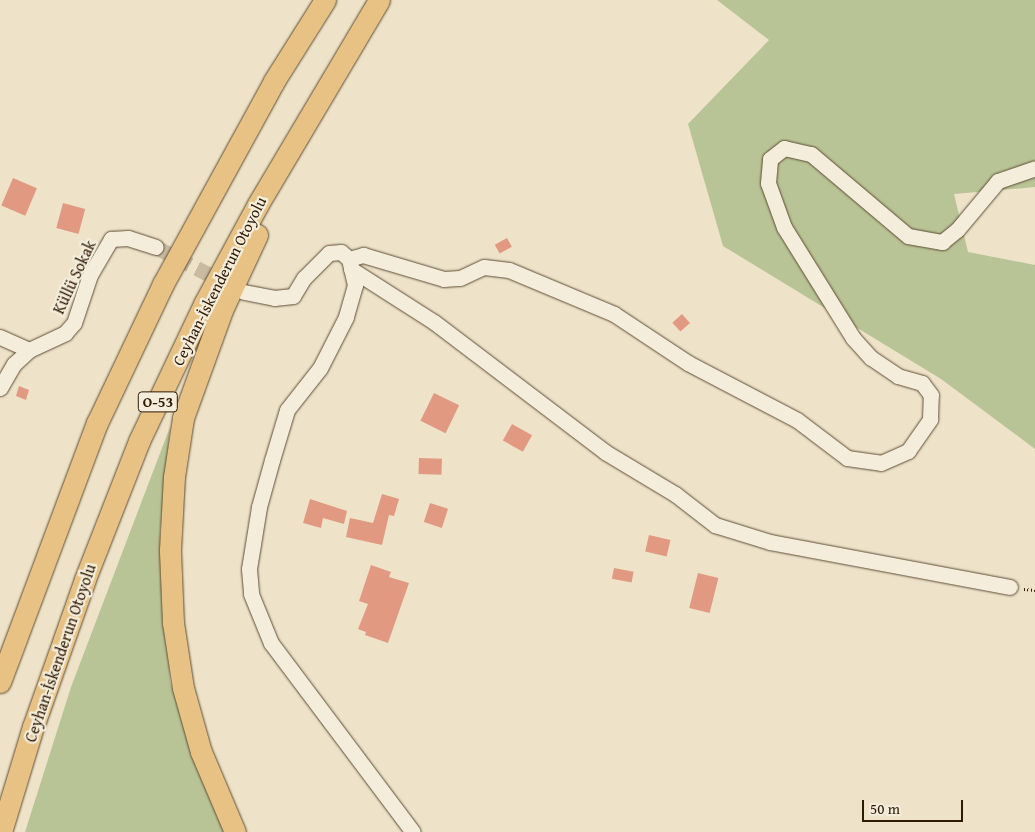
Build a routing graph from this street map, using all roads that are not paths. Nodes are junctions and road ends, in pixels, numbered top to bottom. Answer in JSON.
{"nodes":[{"id":1,"x":325,"y":0,"type":"edge"},
{"id":2,"x":379,"y":0,"type":"edge"},
{"id":3,"x":1035,"y":168,"type":"edge"},
{"id":4,"x":156,"y":247,"type":"tunnel mouth"},
{"id":5,"x":350,"y":264,"type":"junction"},
{"id":6,"x":244,"y":292,"type":"dead end"},
{"id":7,"x":0,"y":336,"type":"edge"},
{"id":8,"x":29,"y":350,"type":"junction"},
{"id":9,"x":0,"y":388,"type":"edge"},
{"id":10,"x":1010,"y":587,"type":"dead end"},
{"id":11,"x":0,"y":682,"type":"edge"},
{"id":12,"x":1,"y":832,"type":"edge"},
{"id":13,"x":235,"y":832,"type":"edge"},
{"id":14,"x":413,"y":832,"type":"edge"}],
"edges":[{"from":1,"to":11,"type":"highway","number":"O-53"},
{"from":2,"to":12,"type":"highway","name":"Ceyhan-İskenderun Otoyolu","number":"O-53"},
{"from":2,"to":13,"type":"highway"},
{"from":3,"to":5,"type":"street"},
{"from":4,"to":8,"type":"street","name":"Küllü Sokak"},
{"from":5,"to":6,"type":"street"},
{"from":5,"to":10,"type":"street"},
{"from":5,"to":14,"type":"street"},
{"from":7,"to":8,"type":"street"},
{"from":8,"to":9,"type":"street"}]}
